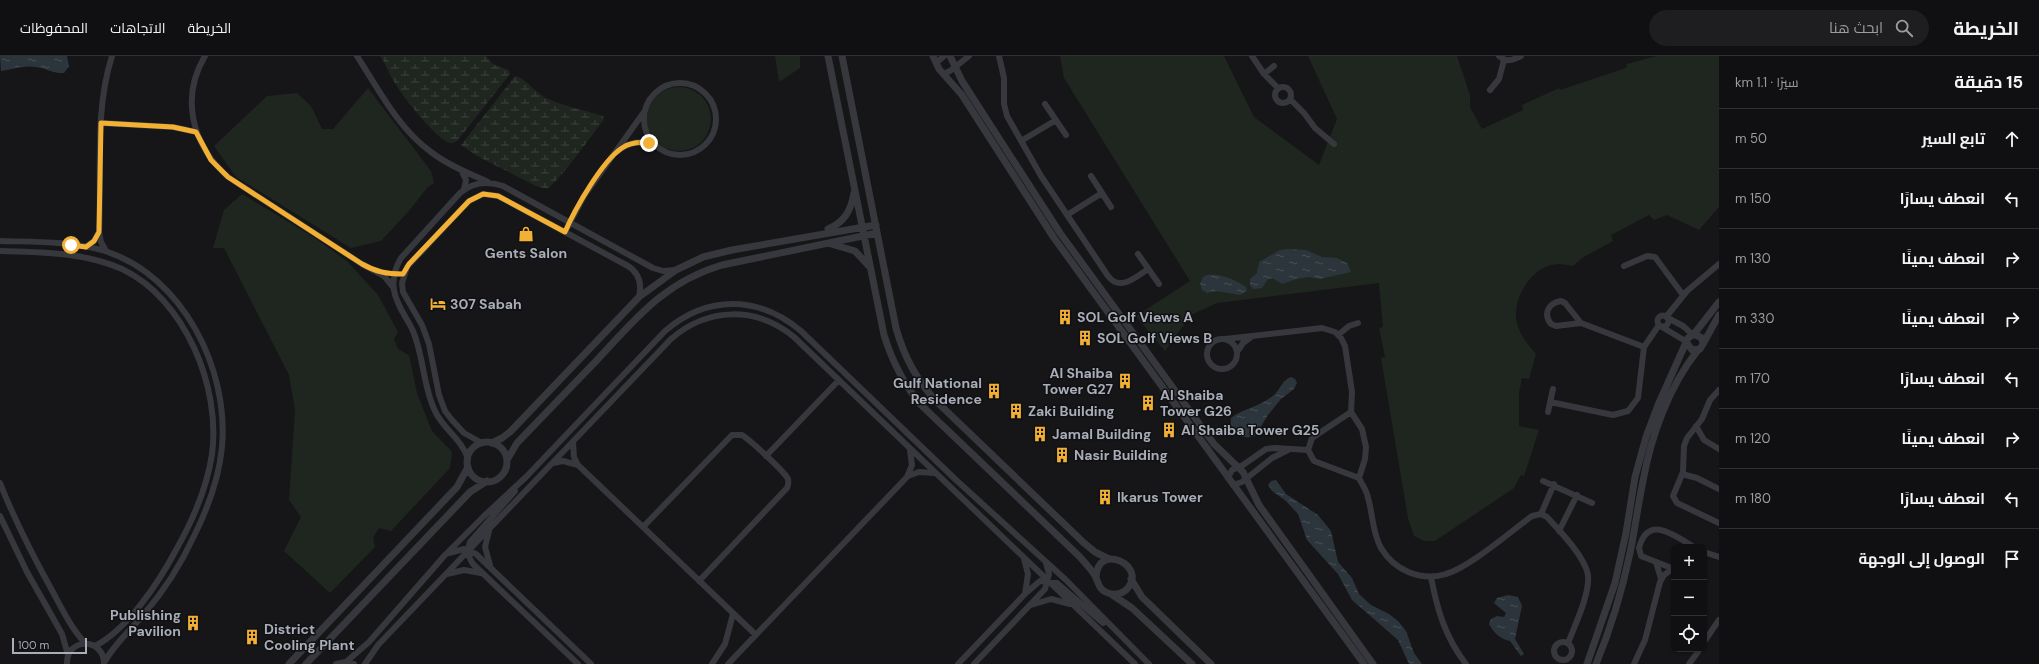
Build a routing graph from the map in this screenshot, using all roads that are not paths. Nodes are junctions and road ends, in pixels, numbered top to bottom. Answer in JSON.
{"nodes":[{"id":1,"x":112,"y":56,"type":"edge"},
{"id":2,"x":205,"y":56,"type":"edge"},
{"id":3,"x":357,"y":56,"type":"edge"},
{"id":4,"x":828,"y":56,"type":"edge"},
{"id":5,"x":842,"y":56,"type":"edge"},
{"id":6,"x":944,"y":56,"type":"edge"},
{"id":7,"x":950,"y":56,"type":"edge"},
{"id":8,"x":967,"y":56,"type":"edge"},
{"id":9,"x":999,"y":56,"type":"edge"},
{"id":10,"x":1252,"y":56,"type":"edge"},
{"id":11,"x":1521,"y":56,"type":"edge"},
{"id":12,"x":1502,"y":58,"type":"edge"},
{"id":13,"x":934,"y":59,"type":"edge"},
{"id":14,"x":955,"y":66,"type":"junction"},
{"id":15,"x":1274,"y":66,"type":"dead end"},
{"id":16,"x":943,"y":74,"type":"junction"},
{"id":17,"x":1264,"y":74,"type":"junction"},
{"id":18,"x":1278,"y":88,"type":"junction"},
{"id":19,"x":1490,"y":90,"type":"dead end"},
{"id":20,"x":1290,"y":99,"type":"junction"},
{"id":21,"x":1045,"y":104,"type":"dead end"},
{"id":22,"x":644,"y":112,"type":"junction"},
{"id":23,"x":1056,"y":120,"type":"junction"},
{"id":24,"x":193,"y":122,"type":"junction"},
{"id":25,"x":101,"y":123,"type":"junction"},
{"id":26,"x":173,"y":127,"type":"junction"},
{"id":27,"x":196,"y":132,"type":"junction"},
{"id":28,"x":1066,"y":135,"type":"dead end"},
{"id":29,"x":1021,"y":141,"type":"junction"},
{"id":30,"x":1334,"y":144,"type":"dead end"},
{"id":31,"x":655,"y":145,"type":"junction"},
{"id":32,"x":612,"y":156,"type":"junction"},
{"id":33,"x":461,"y":170,"type":"junction"},
{"id":34,"x":1091,"y":176,"type":"dead end"},
{"id":35,"x":489,"y":183,"type":"junction"},
{"id":36,"x":855,"y":189,"type":"junction"},
{"id":37,"x":464,"y":190,"type":"junction"},
{"id":38,"x":1102,"y":193,"type":"junction"},
{"id":39,"x":1111,"y":207,"type":"dead end"},
{"id":40,"x":1067,"y":215,"type":"junction"},
{"id":41,"x":569,"y":222,"type":"junction"},
{"id":42,"x":876,"y":225,"type":"junction"},
{"id":43,"x":862,"y":227,"type":"junction"},
{"id":44,"x":99,"y":232,"type":"junction"},
{"id":45,"x":565,"y":232,"type":"junction"},
{"id":46,"x":820,"y":233,"type":"junction"},
{"id":47,"x":877,"y":233,"type":"junction"},
{"id":48,"x":864,"y":236,"type":"junction"},
{"id":49,"x":0,"y":241,"type":"edge"},
{"id":50,"x":827,"y":243,"type":"junction"},
{"id":51,"x":86,"y":247,"type":"junction"},
{"id":52,"x":0,"y":251,"type":"edge"},
{"id":53,"x":106,"y":251,"type":"junction"},
{"id":54,"x":1138,"y":254,"type":"dead end"},
{"id":55,"x":1719,"y":264,"type":"edge"},
{"id":56,"x":1624,"y":266,"type":"dead end"},
{"id":57,"x":871,"y":268,"type":"junction"},
{"id":58,"x":1148,"y":269,"type":"junction"},
{"id":59,"x":676,"y":270,"type":"junction"},
{"id":60,"x":376,"y":271,"type":"junction"},
{"id":61,"x":394,"y":274,"type":"junction"},
{"id":62,"x":403,"y":274,"type":"junction"},
{"id":63,"x":1158,"y":284,"type":"dead end"},
{"id":64,"x":394,"y":288,"type":"junction"},
{"id":65,"x":1683,"y":295,"type":"junction"},
{"id":66,"x":639,"y":296,"type":"junction"},
{"id":67,"x":1719,"y":302,"type":"edge"},
{"id":68,"x":1719,"y":316,"type":"edge"},
{"id":69,"x":1667,"y":317,"type":"junction"},
{"id":70,"x":1581,"y":322,"type":"junction"},
{"id":71,"x":1358,"y":323,"type":"dead end"},
{"id":72,"x":1676,"y":323,"type":"junction"},
{"id":73,"x":1661,"y":326,"type":"junction"},
{"id":74,"x":1671,"y":332,"type":"junction"},
{"id":75,"x":1338,"y":335,"type":"junction"},
{"id":76,"x":1693,"y":335,"type":"junction"},
{"id":77,"x":1252,"y":337,"type":"junction"},
{"id":78,"x":1225,"y":340,"type":"junction"},
{"id":79,"x":1687,"y":343,"type":"junction"},
{"id":80,"x":1644,"y":347,"type":"junction"},
{"id":81,"x":1700,"y":347,"type":"junction"},
{"id":82,"x":1237,"y":352,"type":"junction"},
{"id":83,"x":839,"y":380,"type":"junction"},
{"id":84,"x":1553,"y":389,"type":"dead end"},
{"id":85,"x":1719,"y":390,"type":"edge"},
{"id":86,"x":1550,"y":402,"type":"junction"},
{"id":87,"x":1351,"y":412,"type":"junction"},
{"id":88,"x":1548,"y":412,"type":"dead end"},
{"id":89,"x":1696,"y":426,"type":"junction"},
{"id":90,"x":492,"y":442,"type":"junction"},
{"id":91,"x":572,"y":442,"type":"junction"},
{"id":92,"x":482,"y":443,"type":"junction"},
{"id":93,"x":910,"y":449,"type":"junction"},
{"id":94,"x":1719,"y":449,"type":"edge"},
{"id":95,"x":1288,"y":450,"type":"junction"},
{"id":96,"x":1308,"y":450,"type":"junction"},
{"id":97,"x":1258,"y":454,"type":"junction"},
{"id":98,"x":766,"y":456,"type":"junction"},
{"id":99,"x":468,"y":459,"type":"junction"},
{"id":100,"x":507,"y":460,"type":"junction"},
{"id":101,"x":553,"y":463,"type":"junction"},
{"id":102,"x":1265,"y":463,"type":"junction"},
{"id":103,"x":578,"y":465,"type":"junction"},
{"id":104,"x":468,"y":467,"type":"junction"},
{"id":105,"x":1238,"y":468,"type":"junction"},
{"id":106,"x":936,"y":474,"type":"junction"},
{"id":107,"x":1682,"y":474,"type":"junction"},
{"id":108,"x":526,"y":477,"type":"junction"},
{"id":109,"x":907,"y":477,"type":"junction"},
{"id":110,"x":1246,"y":477,"type":"junction"},
{"id":111,"x":1228,"y":478,"type":"junction"},
{"id":112,"x":1360,"y":478,"type":"junction"},
{"id":113,"x":487,"y":481,"type":"junction"},
{"id":114,"x":1544,"y":481,"type":"dead end"},
{"id":115,"x":0,"y":483,"type":"edge"},
{"id":116,"x":1554,"y":484,"type":"junction"},
{"id":117,"x":1233,"y":485,"type":"junction"},
{"id":118,"x":1719,"y":489,"type":"edge"},
{"id":119,"x":1577,"y":495,"type":"junction"},
{"id":120,"x":1592,"y":503,"type":"dead end"},
{"id":121,"x":1541,"y":514,"type":"junction"},
{"id":122,"x":0,"y":516,"type":"edge"},
{"id":123,"x":1719,"y":523,"type":"edge"},
{"id":124,"x":643,"y":527,"type":"junction"},
{"id":125,"x":490,"y":528,"type":"junction"},
{"id":126,"x":1559,"y":531,"type":"junction"},
{"id":127,"x":1690,"y":544,"type":"edge"},
{"id":128,"x":468,"y":549,"type":"junction"},
{"id":129,"x":1707,"y":553,"type":"edge"},
{"id":130,"x":445,"y":555,"type":"junction"},
{"id":131,"x":1719,"y":557,"type":"edge"},
{"id":132,"x":1024,"y":558,"type":"junction"},
{"id":133,"x":1109,"y":559,"type":"junction"},
{"id":134,"x":1045,"y":561,"type":"junction"},
{"id":135,"x":1656,"y":562,"type":"junction"},
{"id":136,"x":1671,"y":567,"type":"edge"},
{"id":137,"x":491,"y":568,"type":"junction"},
{"id":138,"x":1671,"y":571,"type":"edge"},
{"id":139,"x":484,"y":574,"type":"junction"},
{"id":140,"x":444,"y":576,"type":"junction"},
{"id":141,"x":1431,"y":577,"type":"junction"},
{"id":142,"x":1096,"y":578,"type":"junction"},
{"id":143,"x":1131,"y":579,"type":"junction"},
{"id":144,"x":1661,"y":579,"type":"junction"},
{"id":145,"x":699,"y":581,"type":"junction"},
{"id":146,"x":1048,"y":581,"type":"junction"},
{"id":147,"x":1025,"y":594,"type":"junction"},
{"id":148,"x":1111,"y":594,"type":"junction"},
{"id":149,"x":1074,"y":605,"type":"junction"},
{"id":150,"x":1030,"y":606,"type":"junction"},
{"id":151,"x":733,"y":614,"type":"junction"},
{"id":152,"x":1719,"y":620,"type":"edge"},
{"id":153,"x":756,"y":636,"type":"junction"},
{"id":154,"x":1121,"y":638,"type":"junction"},
{"id":155,"x":1707,"y":638,"type":"edge"},
{"id":156,"x":85,"y":643,"type":"junction"},
{"id":157,"x":1568,"y":643,"type":"dead end"},
{"id":158,"x":95,"y":646,"type":"junction"},
{"id":159,"x":1698,"y":652,"type":"edge"},
{"id":160,"x":66,"y":661,"type":"edge"},
{"id":161,"x":346,"y":662,"type":"junction"},
{"id":162,"x":104,"y":664,"type":"edge"},
{"id":163,"x":289,"y":664,"type":"edge"},
{"id":164,"x":306,"y":664,"type":"edge"},
{"id":165,"x":336,"y":664,"type":"edge"},
{"id":166,"x":354,"y":664,"type":"edge"},
{"id":167,"x":365,"y":664,"type":"edge"},
{"id":168,"x":578,"y":664,"type":"edge"},
{"id":169,"x":591,"y":664,"type":"edge"},
{"id":170,"x":712,"y":664,"type":"edge"},
{"id":171,"x":728,"y":664,"type":"edge"},
{"id":172,"x":958,"y":664,"type":"edge"},
{"id":173,"x":974,"y":664,"type":"edge"},
{"id":174,"x":1135,"y":664,"type":"edge"},
{"id":175,"x":1149,"y":664,"type":"edge"},
{"id":176,"x":1192,"y":664,"type":"edge"},
{"id":177,"x":1211,"y":664,"type":"edge"},
{"id":178,"x":1364,"y":664,"type":"edge"},
{"id":179,"x":1373,"y":664,"type":"edge"},
{"id":180,"x":1466,"y":664,"type":"edge"},
{"id":181,"x":1587,"y":664,"type":"edge"},
{"id":182,"x":1596,"y":664,"type":"edge"},
{"id":183,"x":1634,"y":664,"type":"edge"},
{"id":184,"x":1689,"y":664,"type":"edge"}],
"edges":[{"from":1,"to":25,"type":"street"},
{"from":2,"to":24,"type":"street"},
{"from":3,"to":33,"type":"street"},
{"from":4,"to":36,"type":"street"},
{"from":5,"to":42,"type":"street"},
{"from":6,"to":13,"type":"street"},
{"from":7,"to":14,"type":"street"},
{"from":8,"to":14,"type":"street"},
{"from":9,"to":29,"type":"street"},
{"from":10,"to":17,"type":"street"},
{"from":11,"to":12,"type":"street"},
{"from":12,"to":19,"type":"street"},
{"from":13,"to":16,"type":"street"},
{"from":14,"to":16,"type":"street"},
{"from":14,"to":105,"type":"street"},
{"from":15,"to":17,"type":"street"},
{"from":16,"to":111,"type":"street"},
{"from":17,"to":18,"type":"street"},
{"from":18,"to":20,"type":"street"},
{"from":18,"to":20,"type":"street"},
{"from":20,"to":30,"type":"street"},
{"from":21,"to":23,"type":"street"},
{"from":22,"to":31,"type":"street"},
{"from":22,"to":31,"type":"street"},
{"from":22,"to":32,"type":"street"},
{"from":23,"to":28,"type":"street"},
{"from":23,"to":29,"type":"street"},
{"from":24,"to":26,"type":"street"},
{"from":24,"to":27,"type":"street"},
{"from":25,"to":26,"type":"street"},
{"from":25,"to":44,"type":"street"},
{"from":26,"to":27,"type":"street"},
{"from":27,"to":60,"type":"street"},
{"from":29,"to":40,"type":"street"},
{"from":31,"to":32,"type":"street"},
{"from":32,"to":41,"type":"street"},
{"from":33,"to":35,"type":"street"},
{"from":33,"to":37,"type":"street"},
{"from":34,"to":38,"type":"street"},
{"from":35,"to":37,"type":"street"},
{"from":35,"to":41,"type":"street"},
{"from":36,"to":43,"type":"street"},
{"from":36,"to":46,"type":"street"},
{"from":37,"to":61,"type":"street"},
{"from":38,"to":39,"type":"street"},
{"from":38,"to":40,"type":"street"},
{"from":40,"to":58,"type":"street"},
{"from":41,"to":45,"type":"street"},
{"from":41,"to":59,"type":"street"},
{"from":42,"to":43,"type":"street"},
{"from":42,"to":47,"type":"street"},
{"from":43,"to":46,"type":"street"},
{"from":43,"to":48,"type":"street"},
{"from":44,"to":51,"type":"street"},
{"from":44,"to":53,"type":"street"},
{"from":45,"to":62,"type":"street"},
{"from":45,"to":66,"type":"street"},
{"from":46,"to":59,"type":"street"},
{"from":47,"to":48,"type":"street"},
{"from":47,"to":133,"type":"street"},
{"from":48,"to":50,"type":"street"},
{"from":48,"to":57,"type":"street"},
{"from":49,"to":51,"type":"street"},
{"from":50,"to":57,"type":"street"},
{"from":50,"to":100,"type":"street"},
{"from":51,"to":53,"type":"street"},
{"from":52,"to":158,"type":"street"},
{"from":53,"to":162,"type":"street"},
{"from":54,"to":58,"type":"street"},
{"from":55,"to":65,"type":"street"},
{"from":56,"to":65,"type":"street"},
{"from":57,"to":142,"type":"street"},
{"from":58,"to":63,"type":"street"},
{"from":59,"to":66,"type":"street"},
{"from":60,"to":61,"type":"street"},
{"from":60,"to":64,"type":"street"},
{"from":61,"to":62,"type":"street"},
{"from":61,"to":64,"type":"street"},
{"from":62,"to":92,"type":"street"},
{"from":64,"to":99,"type":"street"},
{"from":65,"to":69,"type":"street"},
{"from":66,"to":90,"type":"street"},
{"from":67,"to":76,"type":"street"},
{"from":68,"to":81,"type":"street"},
{"from":69,"to":72,"type":"street"},
{"from":69,"to":73,"type":"street"},
{"from":69,"to":73,"type":"street"},
{"from":70,"to":70,"type":"street"},
{"from":70,"to":80,"type":"street"},
{"from":71,"to":75,"type":"street"},
{"from":72,"to":74,"type":"street"},
{"from":72,"to":76,"type":"street"},
{"from":73,"to":74,"type":"street"},
{"from":73,"to":80,"type":"street"},
{"from":74,"to":79,"type":"street"},
{"from":75,"to":77,"type":"street"},
{"from":75,"to":87,"type":"street"},
{"from":76,"to":79,"type":"street"},
{"from":76,"to":81,"type":"street"},
{"from":77,"to":78,"type":"street"},
{"from":77,"to":82,"type":"street"},
{"from":78,"to":82,"type":"street"},
{"from":78,"to":82,"type":"street"},
{"from":79,"to":81,"type":"street"},
{"from":79,"to":181,"type":"street"},
{"from":80,"to":86,"type":"street"},
{"from":81,"to":182,"type":"street"},
{"from":83,"to":91,"type":"street"},
{"from":83,"to":93,"type":"street"},
{"from":83,"to":98,"type":"street"},
{"from":84,"to":86,"type":"street"},
{"from":85,"to":89,"type":"street"},
{"from":86,"to":88,"type":"street"},
{"from":87,"to":96,"type":"street"},
{"from":87,"to":112,"type":"street"},
{"from":89,"to":94,"type":"street"},
{"from":89,"to":107,"type":"street"},
{"from":90,"to":92,"type":"street"},
{"from":90,"to":100,"type":"street"},
{"from":91,"to":101,"type":"street"},
{"from":91,"to":103,"type":"street"},
{"from":92,"to":99,"type":"street"},
{"from":93,"to":106,"type":"street"},
{"from":93,"to":109,"type":"street"},
{"from":95,"to":96,"type":"street"},
{"from":95,"to":97,"type":"street"},
{"from":95,"to":102,"type":"street"},
{"from":96,"to":112,"type":"street"},
{"from":97,"to":102,"type":"street"},
{"from":97,"to":105,"type":"street"},
{"from":98,"to":124,"type":"street"},
{"from":98,"to":145,"type":"street"},
{"from":99,"to":104,"type":"street"},
{"from":100,"to":113,"type":"street"},
{"from":101,"to":103,"type":"street"},
{"from":101,"to":125,"type":"street"},
{"from":102,"to":110,"type":"street"},
{"from":103,"to":124,"type":"street"},
{"from":104,"to":113,"type":"street"},
{"from":104,"to":163,"type":"street"},
{"from":105,"to":110,"type":"street"},
{"from":105,"to":111,"type":"street"},
{"from":106,"to":109,"type":"street"},
{"from":106,"to":132,"type":"street"},
{"from":107,"to":118,"type":"street"},
{"from":107,"to":123,"type":"street"},
{"from":108,"to":128,"type":"street"},
{"from":108,"to":130,"type":"street"},
{"from":108,"to":134,"type":"street"},
{"from":109,"to":153,"type":"street"},
{"from":110,"to":117,"type":"street"},
{"from":110,"to":179,"type":"street"},
{"from":111,"to":117,"type":"street"},
{"from":112,"to":141,"type":"street"},
{"from":113,"to":164,"type":"street"},
{"from":114,"to":116,"type":"street"},
{"from":115,"to":156,"type":"street"},
{"from":116,"to":119,"type":"street"},
{"from":116,"to":121,"type":"street"},
{"from":117,"to":178,"type":"street"},
{"from":119,"to":120,"type":"street"},
{"from":119,"to":126,"type":"street"},
{"from":121,"to":126,"type":"street"},
{"from":121,"to":141,"type":"street"},
{"from":122,"to":160,"type":"street"},
{"from":124,"to":145,"type":"street"},
{"from":125,"to":128,"type":"street"},
{"from":125,"to":137,"type":"street"},
{"from":126,"to":157,"type":"street"},
{"from":127,"to":135,"type":"street"},
{"from":128,"to":130,"type":"street"},
{"from":128,"to":137,"type":"street"},
{"from":128,"to":139,"type":"street"},
{"from":128,"to":140,"type":"street"},
{"from":129,"to":131,"type":"street"},
{"from":130,"to":161,"type":"street"},
{"from":132,"to":146,"type":"street"},
{"from":132,"to":147,"type":"street"},
{"from":133,"to":142,"type":"street"},
{"from":133,"to":143,"type":"street"},
{"from":134,"to":146,"type":"street"},
{"from":134,"to":154,"type":"street"},
{"from":135,"to":136,"type":"street"},
{"from":135,"to":144,"type":"street"},
{"from":137,"to":169,"type":"street"},
{"from":138,"to":144,"type":"street"},
{"from":139,"to":140,"type":"street"},
{"from":139,"to":168,"type":"street"},
{"from":140,"to":167,"type":"street"},
{"from":141,"to":180,"type":"street"},
{"from":142,"to":148,"type":"street"},
{"from":143,"to":148,"type":"street"},
{"from":143,"to":177,"type":"street"},
{"from":144,"to":183,"type":"street"},
{"from":145,"to":151,"type":"street"},
{"from":146,"to":147,"type":"street"},
{"from":146,"to":149,"type":"street"},
{"from":146,"to":150,"type":"street"},
{"from":146,"to":154,"type":"street"},
{"from":147,"to":172,"type":"street"},
{"from":148,"to":176,"type":"street"},
{"from":149,"to":150,"type":"street"},
{"from":149,"to":174,"type":"street"},
{"from":150,"to":173,"type":"street"},
{"from":151,"to":153,"type":"street"},
{"from":151,"to":170,"type":"street"},
{"from":152,"to":155,"type":"street"},
{"from":153,"to":171,"type":"street"},
{"from":154,"to":175,"type":"street"},
{"from":156,"to":158,"type":"street"},
{"from":156,"to":160,"type":"street"},
{"from":158,"to":162,"type":"street"},
{"from":159,"to":184,"type":"street"},
{"from":161,"to":165,"type":"street"},
{"from":161,"to":166,"type":"street"}]}
